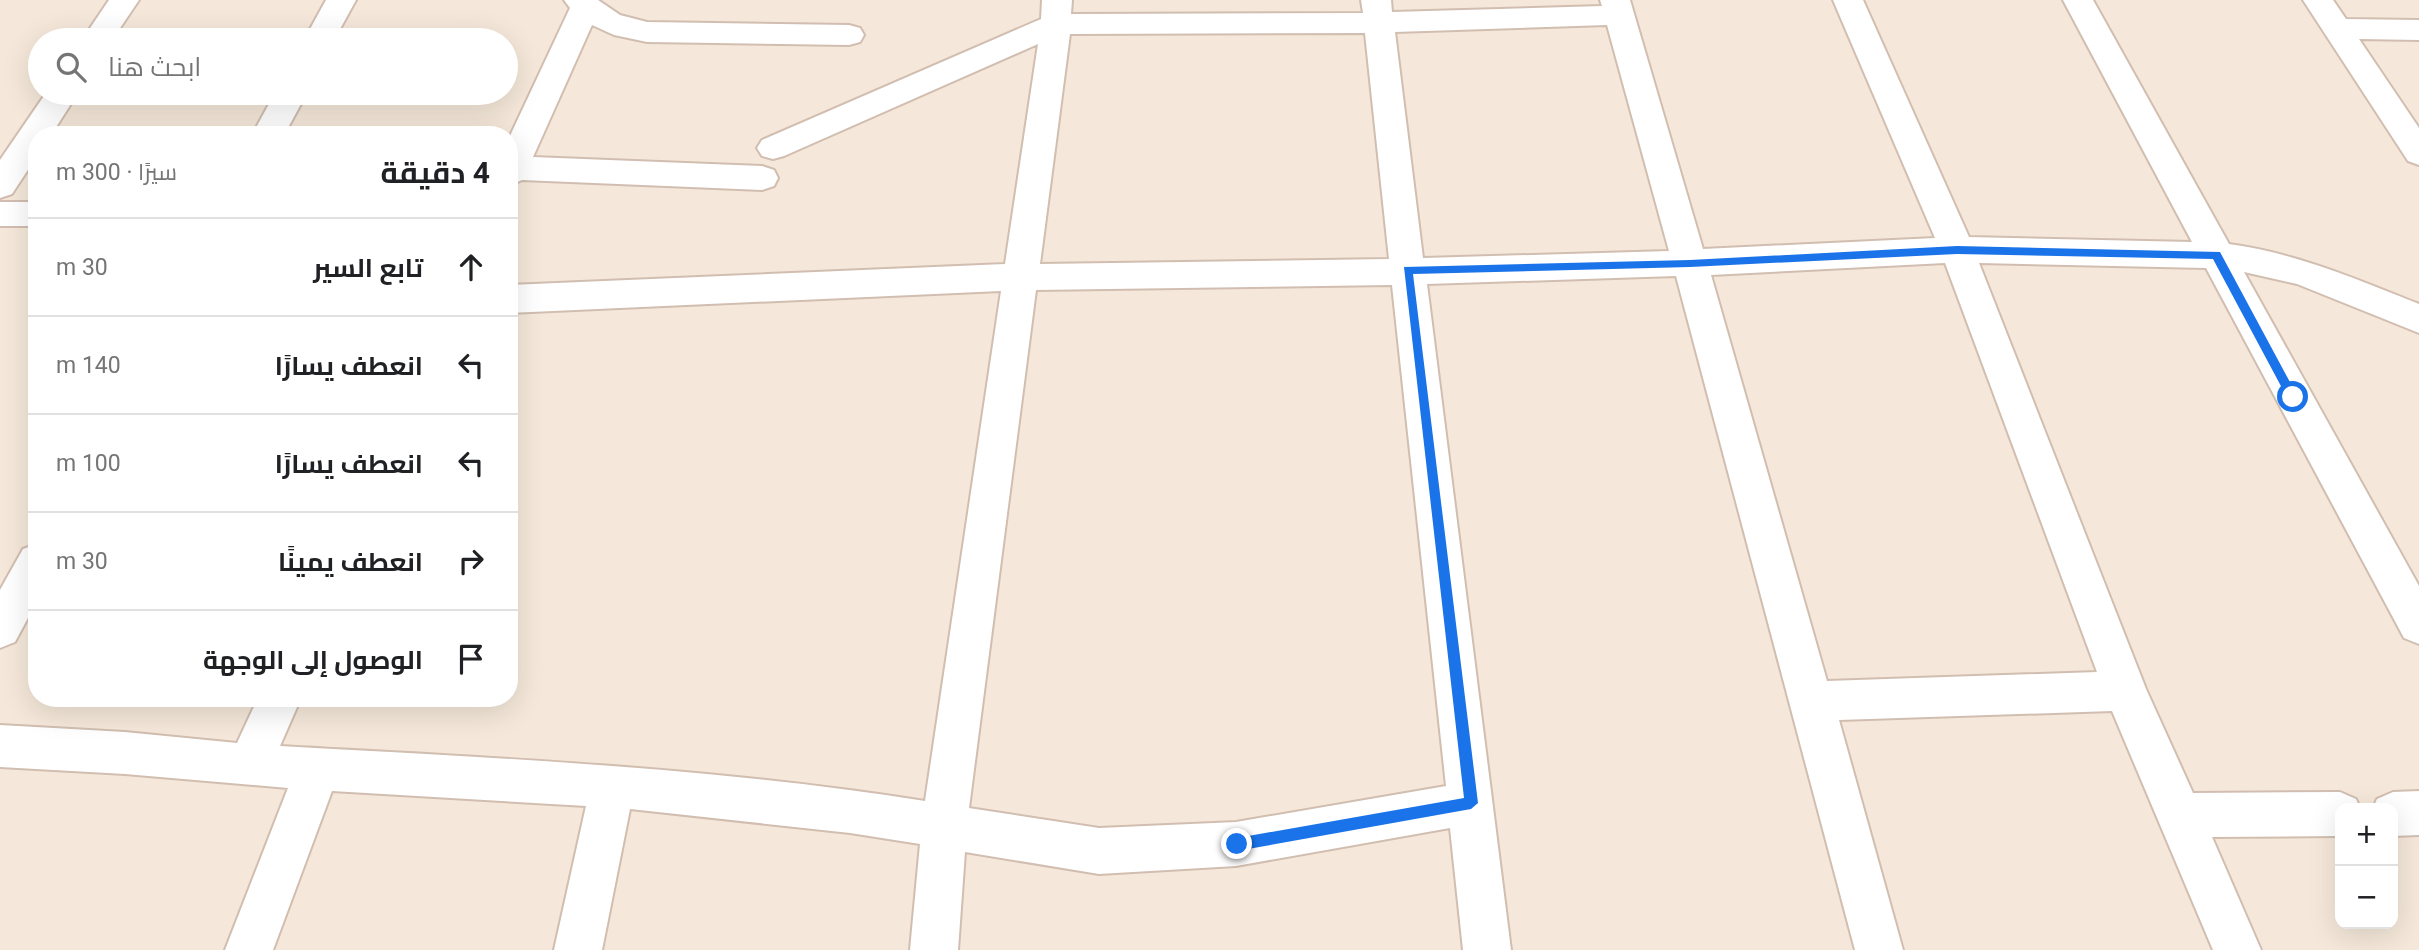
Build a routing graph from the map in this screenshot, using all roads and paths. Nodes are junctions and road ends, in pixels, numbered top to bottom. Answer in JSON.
{"nodes":[{"id":1,"x":124,"y":0,"type":"edge"},
{"id":2,"x":341,"y":0,"type":"edge"},
{"id":3,"x":1848,"y":0,"type":"edge"},
{"id":4,"x":2078,"y":0,"type":"edge"},
{"id":5,"x":2318,"y":0,"type":"edge"},
{"id":6,"x":582,"y":3,"type":"edge"},
{"id":7,"x":1617,"y":8,"type":"edge"},
{"id":8,"x":1377,"y":11,"type":"edge"},
{"id":9,"x":1056,"y":12,"type":"edge"},
{"id":10,"x":105,"y":28,"type":"edge"},
{"id":11,"x":326,"y":28,"type":"edge"},
{"id":12,"x":2337,"y":29,"type":"junction"},
{"id":13,"x":2419,"y":30,"type":"edge"},
{"id":14,"x":849,"y":35,"type":"dead end"},
{"id":15,"x":54,"y":105,"type":"edge"},
{"id":16,"x":284,"y":105,"type":"edge"},
{"id":17,"x":40,"y":126,"type":"edge"},
{"id":18,"x":273,"y":126,"type":"edge"},
{"id":19,"x":28,"y":144,"type":"edge"},
{"id":20,"x":2419,"y":153,"type":"edge"},
{"id":21,"x":518,"y":154,"type":"edge"},
{"id":22,"x":518,"y":171,"type":"edge"},
{"id":23,"x":0,"y":186,"type":"edge"},
{"id":24,"x":0,"y":214,"type":"edge"},
{"id":25,"x":28,"y":214,"type":"edge"},
{"id":26,"x":1957,"y":250,"type":"junction"},
{"id":27,"x":2216,"y":255,"type":"junction"},
{"id":28,"x":1690,"y":264,"type":"junction"},
{"id":29,"x":1408,"y":270,"type":"junction"},
{"id":30,"x":1019,"y":276,"type":"junction"},
{"id":31,"x":518,"y":299,"type":"edge"},
{"id":32,"x":2419,"y":319,"type":"edge"},
{"id":33,"x":28,"y":578,"type":"edge"},
{"id":34,"x":2419,"y":625,"type":"edge"},
{"id":35,"x":0,"y":629,"type":"edge"},
{"id":36,"x":2125,"y":691,"type":"junction"},
{"id":37,"x":1812,"y":701,"type":"junction"},
{"id":38,"x":276,"y":707,"type":"edge"},
{"id":39,"x":0,"y":746,"type":"edge"},
{"id":40,"x":249,"y":765,"type":"junction"},
{"id":41,"x":318,"y":769,"type":"junction"},
{"id":42,"x":612,"y":786,"type":"junction"},
{"id":43,"x":1471,"y":803,"type":"junction"},
{"id":44,"x":2419,"y":813,"type":"edge"},
{"id":45,"x":2335,"y":814,"type":"edge"},
{"id":46,"x":2398,"y":814,"type":"edge"},
{"id":47,"x":2180,"y":815,"type":"junction"},
{"id":48,"x":944,"y":825,"type":"junction"},
{"id":49,"x":249,"y":950,"type":"edge"},
{"id":50,"x":578,"y":950,"type":"edge"},
{"id":51,"x":934,"y":950,"type":"edge"},
{"id":52,"x":1487,"y":950,"type":"edge"},
{"id":53,"x":1879,"y":950,"type":"edge"},
{"id":54,"x":2237,"y":950,"type":"edge"}],
"edges":[{"from":1,"to":10,"type":"street"},
{"from":2,"to":11,"type":"street"},
{"from":3,"to":26,"type":"street"},
{"from":4,"to":27,"type":"street"},
{"from":5,"to":12,"type":"street"},
{"from":6,"to":14,"type":"street"},
{"from":6,"to":21,"type":"street"},
{"from":7,"to":8,"type":"street"},
{"from":7,"to":28,"type":"street"},
{"from":8,"to":9,"type":"street"},
{"from":8,"to":29,"type":"street"},
{"from":9,"to":22,"type":"street"},
{"from":9,"to":30,"type":"street"},
{"from":12,"to":13,"type":"street"},
{"from":12,"to":20,"type":"street"},
{"from":15,"to":17,"type":"street"},
{"from":16,"to":18,"type":"street"},
{"from":19,"to":23,"type":"street"},
{"from":24,"to":25,"type":"street"},
{"from":26,"to":27,"type":"street"},
{"from":26,"to":28,"type":"street"},
{"from":26,"to":36,"type":"street"},
{"from":27,"to":32,"type":"street"},
{"from":27,"to":34,"type":"street"},
{"from":28,"to":29,"type":"street"},
{"from":28,"to":37,"type":"street"},
{"from":29,"to":30,"type":"street"},
{"from":29,"to":43,"type":"street"},
{"from":30,"to":31,"type":"street"},
{"from":30,"to":48,"type":"street"},
{"from":33,"to":35,"type":"street"},
{"from":36,"to":37,"type":"street"},
{"from":36,"to":47,"type":"street"},
{"from":37,"to":53,"type":"street"},
{"from":38,"to":40,"type":"street"},
{"from":39,"to":40,"type":"street"},
{"from":40,"to":41,"type":"street"},
{"from":41,"to":42,"type":"street"},
{"from":41,"to":49,"type":"street"},
{"from":42,"to":48,"type":"street"},
{"from":42,"to":50,"type":"street"},
{"from":43,"to":48,"type":"street"},
{"from":43,"to":52,"type":"street"},
{"from":44,"to":46,"type":"street"},
{"from":45,"to":47,"type":"street"},
{"from":47,"to":54,"type":"street"},
{"from":48,"to":51,"type":"street"}]}
